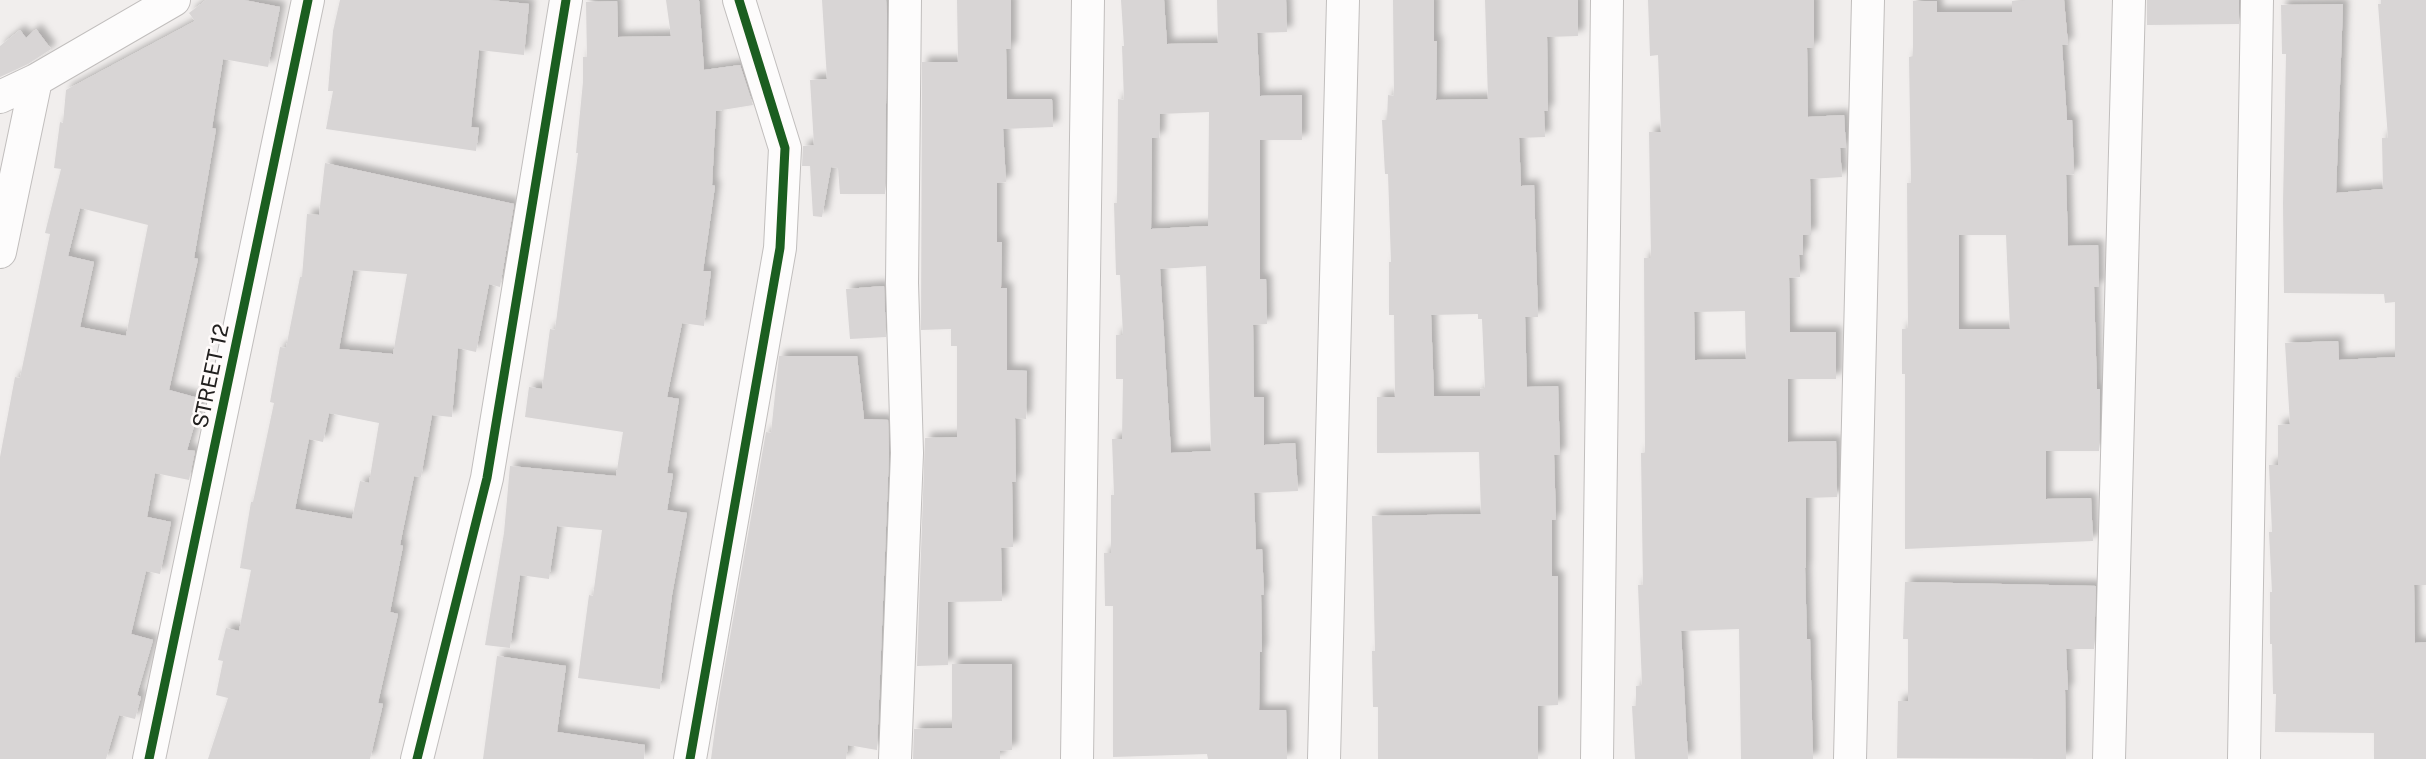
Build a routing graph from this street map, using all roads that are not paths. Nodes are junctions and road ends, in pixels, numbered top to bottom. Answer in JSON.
{"nodes":[{"id":1,"x":174,"y":0,"type":"edge"},
{"id":2,"x":308,"y":0,"type":"edge"},
{"id":3,"x":566,"y":0,"type":"edge"},
{"id":4,"x":739,"y":0,"type":"edge"},
{"id":5,"x":905,"y":0,"type":"edge"},
{"id":6,"x":1088,"y":0,"type":"edge"},
{"id":7,"x":1343,"y":0,"type":"edge"},
{"id":8,"x":1607,"y":0,"type":"edge"},
{"id":9,"x":1868,"y":0,"type":"edge"},
{"id":10,"x":2129,"y":0,"type":"edge"},
{"id":11,"x":2258,"y":0,"type":"edge"},
{"id":12,"x":36,"y":80,"type":"junction"},
{"id":13,"x":0,"y":97,"type":"edge"},
{"id":14,"x":0,"y":252,"type":"edge"},
{"id":15,"x":149,"y":759,"type":"edge"},
{"id":16,"x":417,"y":759,"type":"edge"},
{"id":17,"x":690,"y":759,"type":"edge"},
{"id":18,"x":895,"y":759,"type":"edge"},
{"id":19,"x":1077,"y":759,"type":"edge"},
{"id":20,"x":1324,"y":759,"type":"edge"},
{"id":21,"x":1597,"y":759,"type":"edge"},
{"id":22,"x":1850,"y":759,"type":"edge"},
{"id":23,"x":2109,"y":759,"type":"edge"},
{"id":24,"x":2244,"y":759,"type":"edge"}],
"edges":[{"from":1,"to":12,"type":"street"},
{"from":2,"to":15,"type":"street","name":"STREET 12"},
{"from":3,"to":16,"type":"street"},
{"from":4,"to":17,"type":"street"},
{"from":5,"to":18,"type":"street"},
{"from":6,"to":19,"type":"street"},
{"from":7,"to":20,"type":"street"},
{"from":8,"to":21,"type":"street"},
{"from":9,"to":22,"type":"street"},
{"from":10,"to":23,"type":"street"},
{"from":11,"to":24,"type":"street"},
{"from":12,"to":13,"type":"street"},
{"from":12,"to":14,"type":"street"}]}
